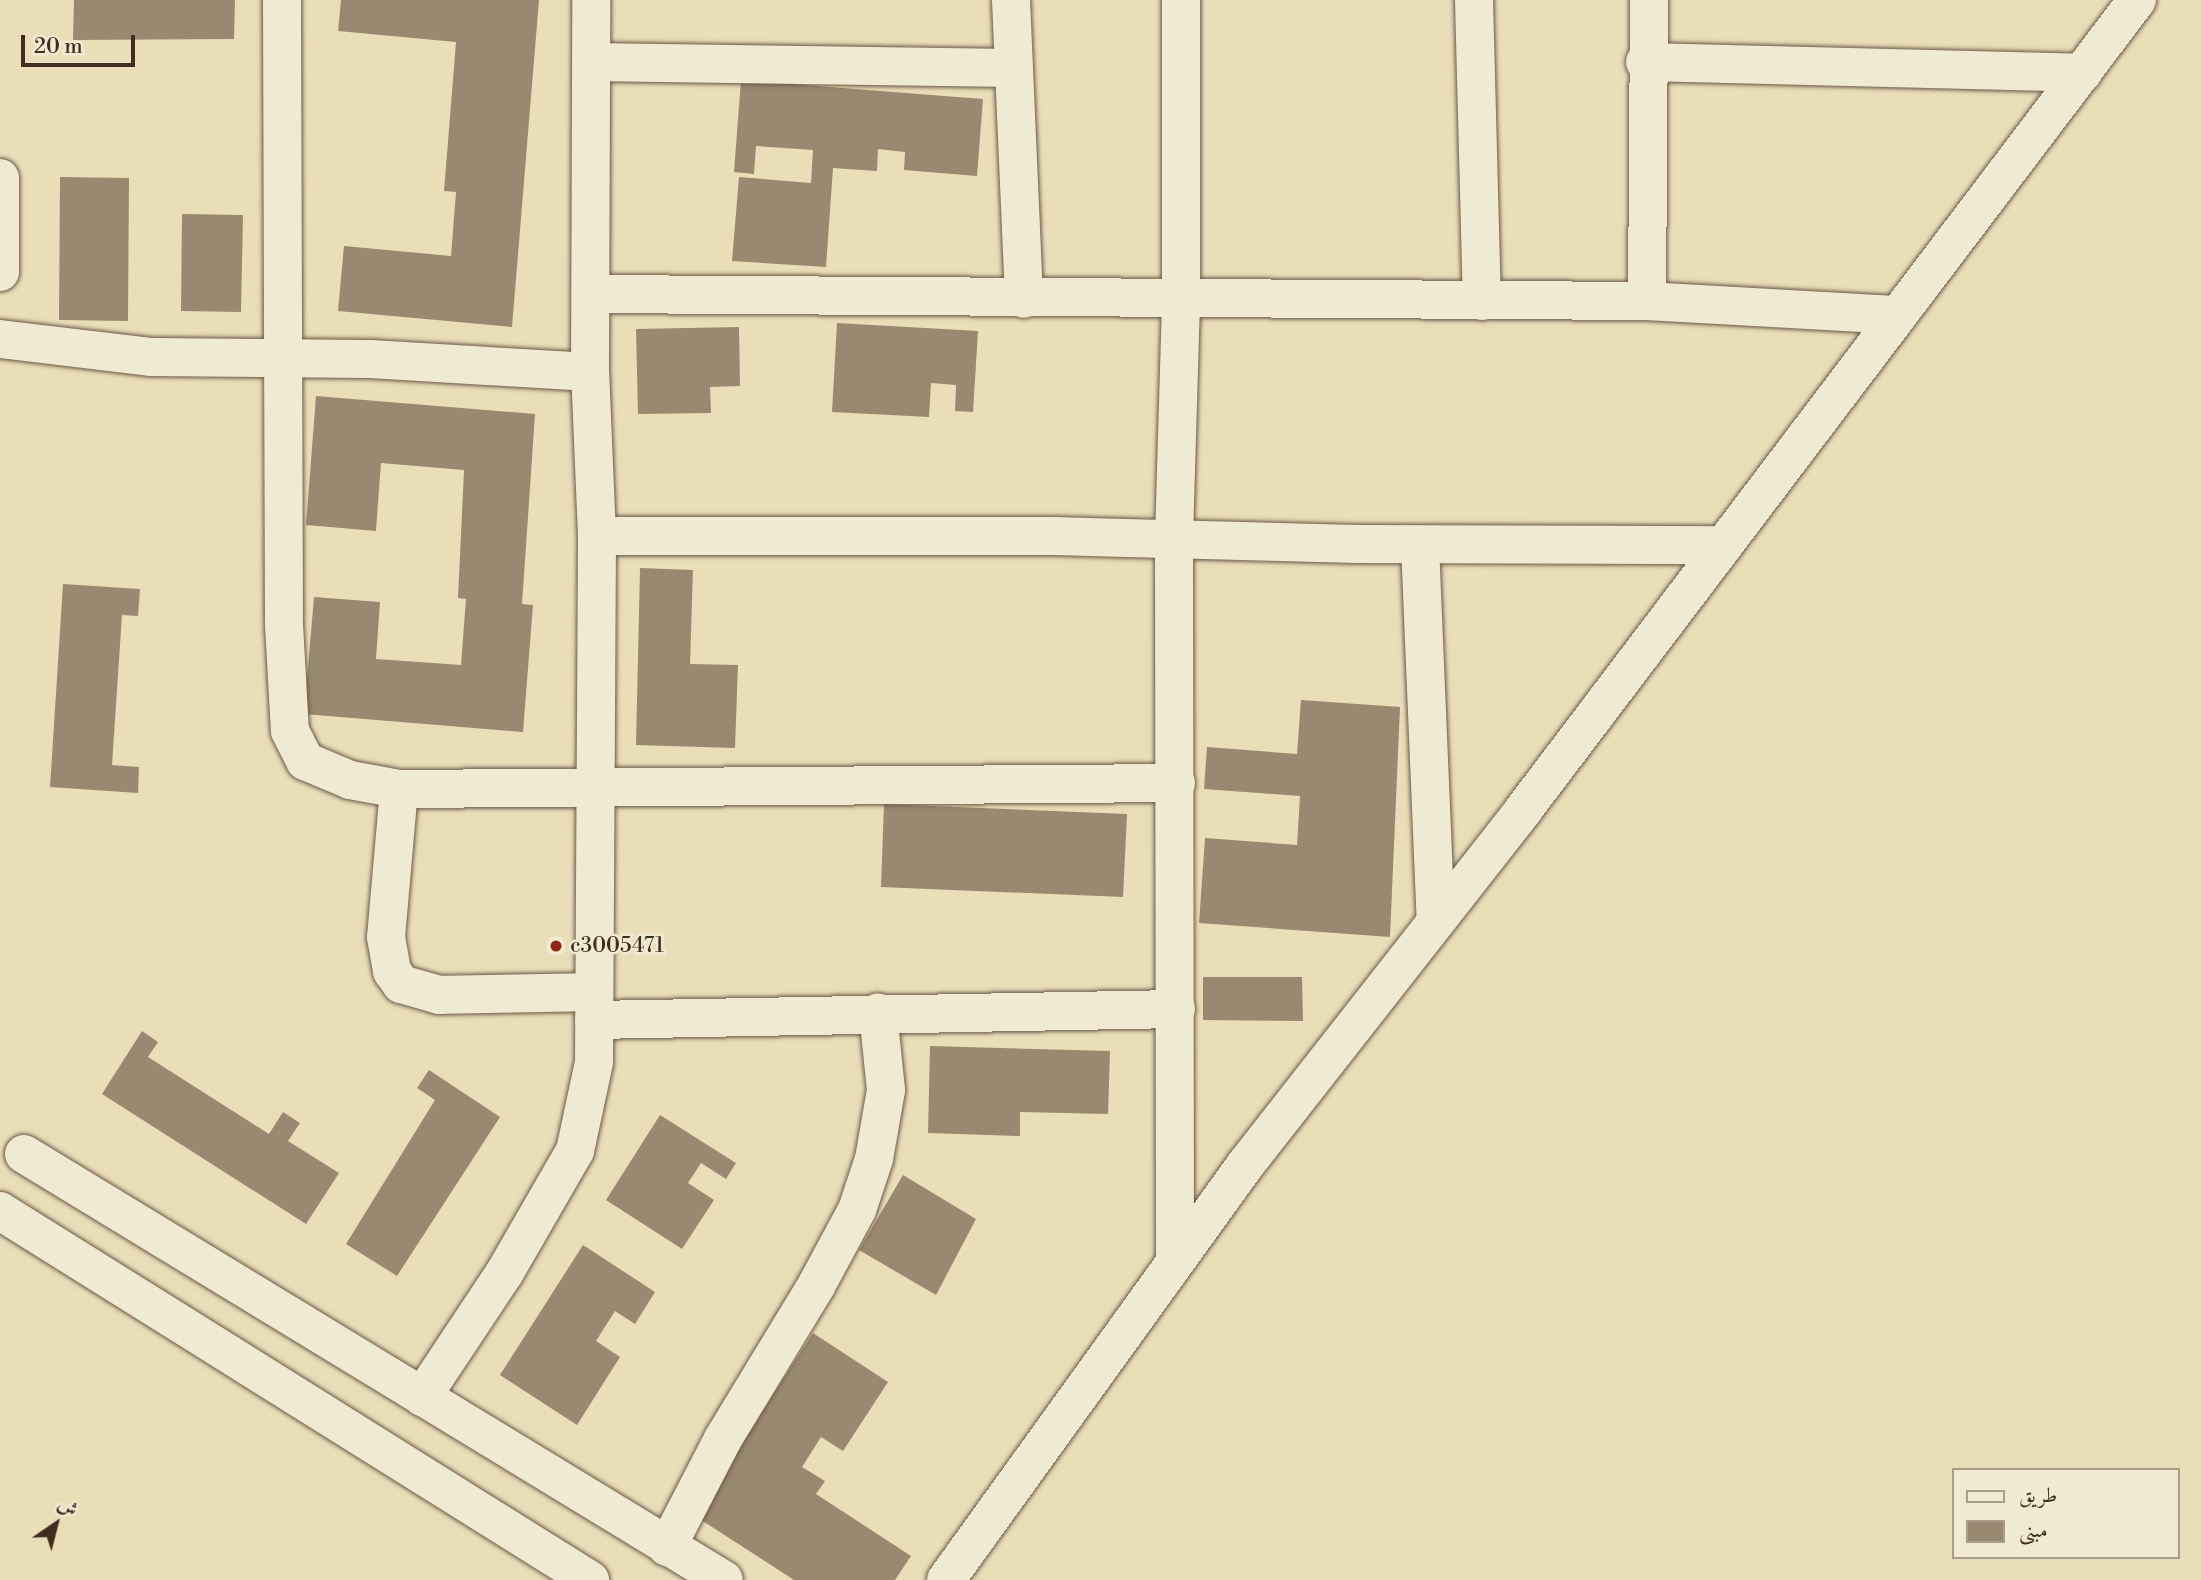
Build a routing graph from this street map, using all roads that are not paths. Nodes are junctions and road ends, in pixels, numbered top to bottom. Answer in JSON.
{"nodes":[{"id":1,"x":282,"y":0,"type":"edge"},
{"id":2,"x":591,"y":0,"type":"edge"},
{"id":3,"x":1011,"y":0,"type":"edge"},
{"id":4,"x":1181,"y":0,"type":"edge"},
{"id":5,"x":1474,"y":0,"type":"edge"},
{"id":6,"x":1648,"y":0,"type":"edge"},
{"id":7,"x":2137,"y":0,"type":"edge"},
{"id":8,"x":592,"y":62,"type":"junction"},
{"id":9,"x":1645,"y":62,"type":"junction"},
{"id":10,"x":1012,"y":68,"type":"junction"},
{"id":11,"x":2083,"y":73,"type":"junction"},
{"id":12,"x":0,"y":178,"type":"edge"},
{"id":13,"x":0,"y":272,"type":"edge"},
{"id":14,"x":591,"y":294,"type":"junction"},
{"id":15,"x":1024,"y":299,"type":"junction"},
{"id":16,"x":1181,"y":299,"type":"junction"},
{"id":17,"x":1647,"y":301,"type":"junction"},
{"id":18,"x":1482,"y":302,"type":"junction"},
{"id":19,"x":1894,"y":316,"type":"junction"},
{"id":20,"x":0,"y":339,"type":"edge"},
{"id":21,"x":281,"y":357,"type":"junction"},
{"id":22,"x":590,"y":372,"type":"junction"},
{"id":23,"x":597,"y":536,"type":"junction"},
{"id":24,"x":1174,"y":537,"type":"junction"},
{"id":25,"x":1420,"y":545,"type":"junction"},
{"id":26,"x":1724,"y":545,"type":"junction"},
{"id":27,"x":1176,"y":783,"type":"junction"},
{"id":28,"x":593,"y":787,"type":"junction"},
{"id":29,"x":399,"y":789,"type":"junction"},
{"id":30,"x":1436,"y":921,"type":"junction"},
{"id":31,"x":593,"y":1006,"type":"junction"},
{"id":32,"x":1176,"y":1009,"type":"junction"},
{"id":33,"x":878,"y":1012,"type":"junction"},
{"id":34,"x":24,"y":1154,"type":"dead end"},
{"id":35,"x":0,"y":1212,"type":"edge"},
{"id":36,"x":1175,"y":1260,"type":"junction"},
{"id":37,"x":422,"y":1397,"type":"junction"},
{"id":38,"x":667,"y":1547,"type":"junction"},
{"id":39,"x":590,"y":1580,"type":"edge"},
{"id":40,"x":723,"y":1580,"type":"edge"},
{"id":41,"x":946,"y":1580,"type":"edge"}],
"edges":[{"from":1,"to":21,"type":"street"},
{"from":2,"to":8,"type":"street"},
{"from":3,"to":10,"type":"street"},
{"from":4,"to":16,"type":"street"},
{"from":5,"to":18,"type":"street"},
{"from":6,"to":9,"type":"street"},
{"from":7,"to":11,"type":"street"},
{"from":8,"to":10,"type":"street"},
{"from":8,"to":14,"type":"street"},
{"from":9,"to":11,"type":"street"},
{"from":9,"to":17,"type":"street"},
{"from":10,"to":15,"type":"street"},
{"from":11,"to":19,"type":"street"},
{"from":12,"to":13,"type":"street"},
{"from":14,"to":15,"type":"street"},
{"from":14,"to":22,"type":"street"},
{"from":15,"to":16,"type":"street"},
{"from":16,"to":18,"type":"street"},
{"from":16,"to":24,"type":"street"},
{"from":17,"to":18,"type":"street"},
{"from":17,"to":19,"type":"street"},
{"from":19,"to":26,"type":"street"},
{"from":20,"to":21,"type":"street"},
{"from":21,"to":22,"type":"street"},
{"from":21,"to":29,"type":"street"},
{"from":22,"to":23,"type":"street"},
{"from":23,"to":24,"type":"street"},
{"from":23,"to":28,"type":"street"},
{"from":24,"to":25,"type":"street"},
{"from":24,"to":27,"type":"street"},
{"from":25,"to":26,"type":"street"},
{"from":25,"to":30,"type":"street"},
{"from":26,"to":30,"type":"street"},
{"from":27,"to":28,"type":"street"},
{"from":27,"to":32,"type":"street"},
{"from":28,"to":29,"type":"street"},
{"from":28,"to":31,"type":"street"},
{"from":29,"to":31,"type":"street"},
{"from":30,"to":36,"type":"street"},
{"from":31,"to":33,"type":"street"},
{"from":31,"to":37,"type":"street"},
{"from":32,"to":33,"type":"street"},
{"from":32,"to":36,"type":"street"},
{"from":33,"to":38,"type":"street"},
{"from":34,"to":37,"type":"street"},
{"from":35,"to":39,"type":"street"},
{"from":36,"to":41,"type":"street"},
{"from":37,"to":38,"type":"street"},
{"from":38,"to":40,"type":"street"}]}
